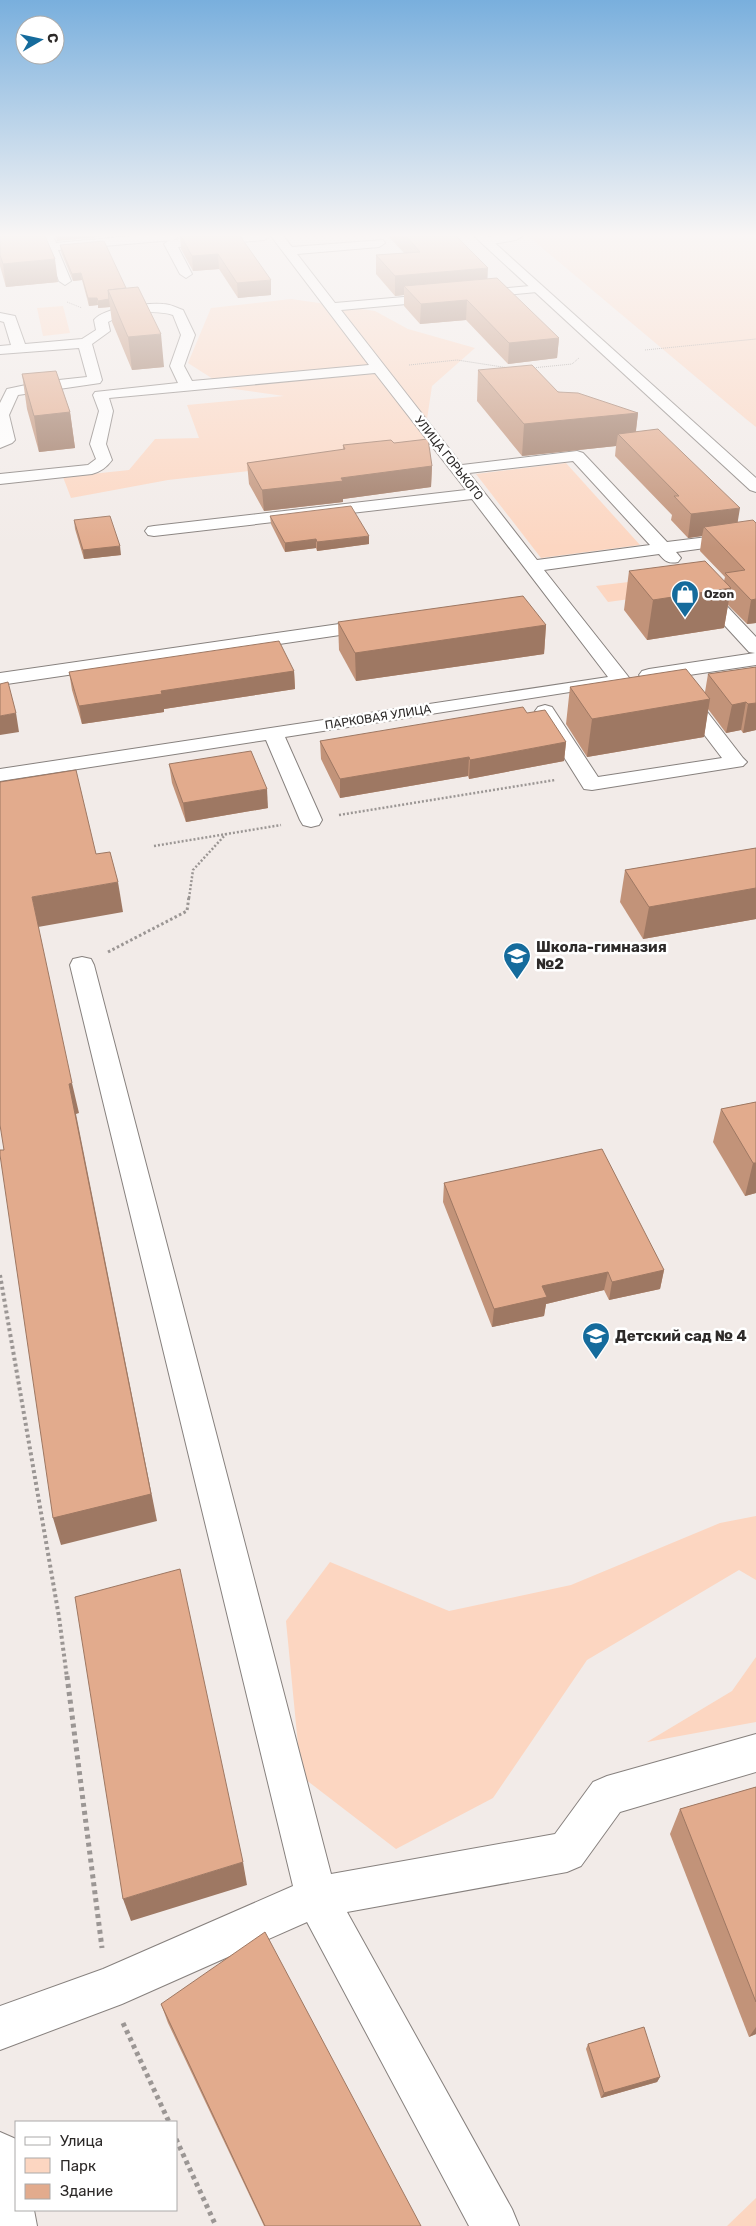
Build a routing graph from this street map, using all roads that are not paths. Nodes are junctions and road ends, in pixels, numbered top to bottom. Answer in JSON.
{"nodes":[{"id":1,"x":16,"y":340,"type":"edge"},
{"id":2,"x":90,"y":340,"type":"edge"},
{"id":3,"x":186,"y":340,"type":"edge"},
{"id":4,"x":358,"y":340,"type":"edge"},
{"id":5,"x":594,"y":340,"type":"edge"},
{"id":6,"x":85,"y":343,"type":"junction"},
{"id":7,"x":19,"y":348,"type":"junction"},
{"id":8,"x":0,"y":350,"type":"edge"},
{"id":9,"x":380,"y":368,"type":"junction"},
{"id":10,"x":95,"y":380,"type":"junction"},
{"id":11,"x":188,"y":386,"type":"junction"},
{"id":12,"x":100,"y":395,"type":"junction"},
{"id":13,"x":0,"y":443,"type":"edge"},
{"id":14,"x":458,"y":470,"type":"junction"},
{"id":15,"x":0,"y":479,"type":"edge"},
{"id":16,"x":754,"y":483,"type":"edge"},
{"id":17,"x":477,"y":494,"type":"junction"},
{"id":18,"x":154,"y":531,"type":"dead end"},
{"id":19,"x":756,"y":536,"type":"edge"},
{"id":20,"x":663,"y":548,"type":"junction"},
{"id":21,"x":532,"y":566,"type":"junction"},
{"id":22,"x":360,"y":627,"type":"edge"},
{"id":23,"x":756,"y":648,"type":"edge"},
{"id":24,"x":756,"y":659,"type":"edge"},
{"id":25,"x":667,"y":672,"type":"junction"},
{"id":26,"x":0,"y":679,"type":"edge"},
{"id":27,"x":620,"y":680,"type":"junction"},
{"id":28,"x":534,"y":693,"type":"junction"},
{"id":29,"x":272,"y":733,"type":"junction"},
{"id":30,"x":0,"y":775,"type":"edge"},
{"id":31,"x":311,"y":820,"type":"road end"},
{"id":32,"x":82,"y":965,"type":"road end"},
{"id":33,"x":756,"y":1753,"type":"edge"},
{"id":34,"x":316,"y":1897,"type":"junction"},
{"id":35,"x":0,"y":2028,"type":"edge"},
{"id":36,"x":0,"y":2155,"type":"edge"},
{"id":37,"x":13,"y":2226,"type":"edge"},
{"id":38,"x":495,"y":2226,"type":"edge"}],
"edges":[{"from":1,"to":7,"type":"street"},
{"from":2,"to":6,"type":"street"},
{"from":3,"to":11,"type":"street"},
{"from":4,"to":9,"type":"street","name":"УЛИЦА ГОРЬКОГО"},
{"from":5,"to":16,"type":"street"},
{"from":6,"to":7,"type":"street"},
{"from":6,"to":10,"type":"street"},
{"from":7,"to":8,"type":"street"},
{"from":9,"to":11,"type":"street"},
{"from":9,"to":14,"type":"street","name":"УЛИЦА ГОРЬКОГО"},
{"from":10,"to":12,"type":"street"},
{"from":10,"to":13,"type":"street"},
{"from":11,"to":12,"type":"street"},
{"from":12,"to":15,"type":"street"},
{"from":14,"to":17,"type":"street","name":"УЛИЦА ГОРЬКОГО"},
{"from":14,"to":20,"type":"street"},
{"from":17,"to":18,"type":"street"},
{"from":17,"to":21,"type":"street","name":"УЛИЦА ГОРЬКОГО"},
{"from":19,"to":20,"type":"street"},
{"from":20,"to":21,"type":"street"},
{"from":20,"to":23,"type":"street"},
{"from":21,"to":27,"type":"street","name":"УЛИЦА ГОРЬКОГО"},
{"from":22,"to":26,"type":"street"},
{"from":24,"to":25,"type":"street","name":"ПАРКОВАЯ УЛИЦА"},
{"from":25,"to":27,"type":"street","name":"ПАРКОВАЯ УЛИЦА"},
{"from":25,"to":28,"type":"street"},
{"from":27,"to":28,"type":"street","name":"ПАРКОВАЯ УЛИЦА"},
{"from":28,"to":29,"type":"street","name":"ПАРКОВАЯ УЛИЦА"},
{"from":29,"to":30,"type":"street","name":"ПАРКОВАЯ УЛИЦА"},
{"from":29,"to":31,"type":"street"},
{"from":32,"to":34,"type":"street"},
{"from":33,"to":34,"type":"street"},
{"from":34,"to":35,"type":"street"},
{"from":34,"to":38,"type":"street"},
{"from":36,"to":37,"type":"street"}]}
